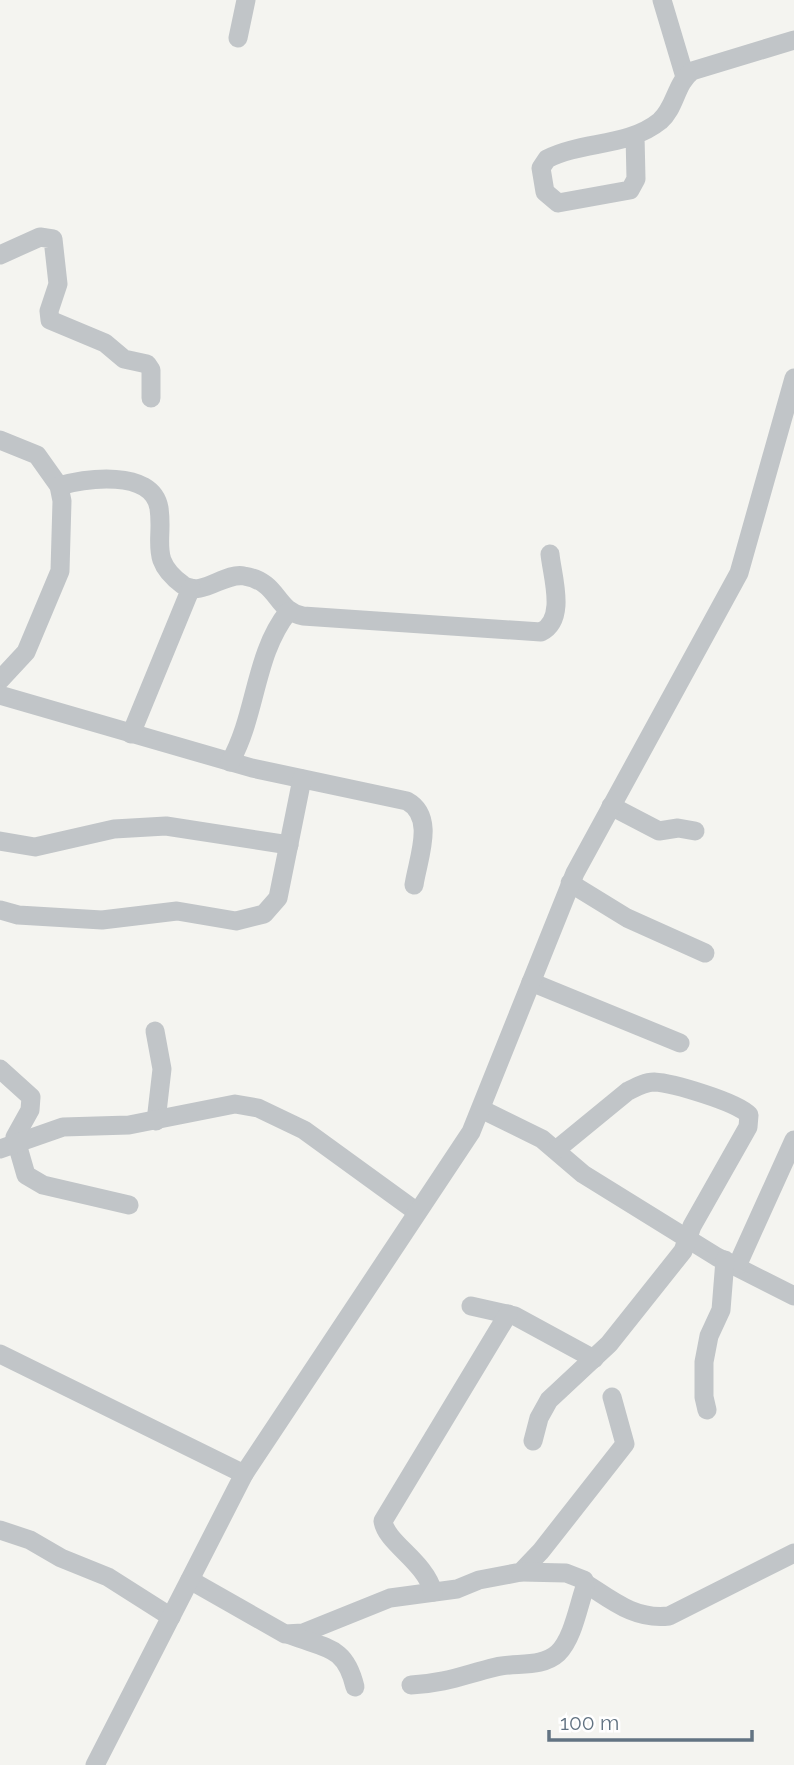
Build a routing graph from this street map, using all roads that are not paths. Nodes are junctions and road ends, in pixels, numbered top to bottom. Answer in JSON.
{"nodes":[{"id":1,"x":246,"y":0,"type":"edge"},
{"id":2,"x":662,"y":0,"type":"edge"},
{"id":3,"x":238,"y":37,"type":"dead end"},
{"id":4,"x":794,"y":40,"type":"edge"},
{"id":5,"x":685,"y":76,"type":"junction"},
{"id":6,"x":635,"y":135,"type":"junction"},
{"id":7,"x":0,"y":256,"type":"edge"},
{"id":8,"x":794,"y":378,"type":"edge"},
{"id":9,"x":151,"y":398,"type":"dead end"},
{"id":10,"x":0,"y":440,"type":"edge"},
{"id":11,"x":59,"y":486,"type":"junction"},
{"id":12,"x":550,"y":554,"type":"dead end"},
{"id":13,"x":191,"y":588,"type":"junction"},
{"id":14,"x":288,"y":611,"type":"junction"},
{"id":15,"x":0,"y":680,"type":"edge"},
{"id":16,"x":0,"y":695,"type":"edge"},
{"id":17,"x":131,"y":734,"type":"junction"},
{"id":18,"x":230,"y":762,"type":"junction"},
{"id":19,"x":302,"y":779,"type":"junction"},
{"id":20,"x":611,"y":806,"type":"junction"},
{"id":21,"x":695,"y":831,"type":"dead end"},
{"id":22,"x":0,"y":841,"type":"edge"},
{"id":23,"x":289,"y":845,"type":"junction"},
{"id":24,"x":570,"y":883,"type":"junction"},
{"id":25,"x":414,"y":885,"type":"dead end"},
{"id":26,"x":0,"y":910,"type":"edge"},
{"id":27,"x":705,"y":953,"type":"dead end"},
{"id":28,"x":531,"y":982,"type":"junction"},
{"id":29,"x":155,"y":1031,"type":"dead end"},
{"id":30,"x":680,"y":1043,"type":"dead end"},
{"id":31,"x":0,"y":1069,"type":"edge"},
{"id":32,"x":481,"y":1109,"type":"junction"},
{"id":33,"x":156,"y":1121,"type":"junction"},
{"id":34,"x":794,"y":1140,"type":"edge"},
{"id":35,"x":8,"y":1146,"type":"edge"},
{"id":36,"x":556,"y":1150,"type":"junction"},
{"id":37,"x":129,"y":1205,"type":"dead end"},
{"id":38,"x":417,"y":1212,"type":"junction"},
{"id":39,"x":689,"y":1239,"type":"junction"},
{"id":40,"x":731,"y":1263,"type":"junction"},
{"id":41,"x":794,"y":1296,"type":"edge"},
{"id":42,"x":471,"y":1306,"type":"dead end"},
{"id":43,"x":508,"y":1314,"type":"junction"},
{"id":44,"x":0,"y":1354,"type":"edge"},
{"id":45,"x":594,"y":1359,"type":"junction"},
{"id":46,"x":612,"y":1397,"type":"dead end"},
{"id":47,"x":708,"y":1410,"type":"dead end"},
{"id":48,"x":533,"y":1441,"type":"dead end"},
{"id":49,"x":244,"y":1474,"type":"junction"},
{"id":50,"x":0,"y":1530,"type":"edge"},
{"id":51,"x":794,"y":1553,"type":"edge"},
{"id":52,"x":521,"y":1572,"type":"junction"},
{"id":53,"x":190,"y":1580,"type":"junction"},
{"id":54,"x":585,"y":1583,"type":"junction"},
{"id":55,"x":433,"y":1592,"type":"junction"},
{"id":56,"x":171,"y":1617,"type":"junction"},
{"id":57,"x":285,"y":1634,"type":"junction"},
{"id":58,"x":411,"y":1685,"type":"dead end"},
{"id":59,"x":355,"y":1687,"type":"dead end"},
{"id":60,"x":95,"y":1765,"type":"edge"}],
"edges":[{"from":1,"to":3,"type":"street"},
{"from":2,"to":5,"type":"street"},
{"from":4,"to":5,"type":"street"},
{"from":5,"to":6,"type":"street"},
{"from":6,"to":6,"type":"street"},
{"from":7,"to":9,"type":"street"},
{"from":8,"to":20,"type":"street"},
{"from":10,"to":11,"type":"street"},
{"from":11,"to":13,"type":"street"},
{"from":11,"to":15,"type":"street"},
{"from":12,"to":14,"type":"street"},
{"from":13,"to":14,"type":"street"},
{"from":13,"to":17,"type":"street"},
{"from":14,"to":18,"type":"street"},
{"from":16,"to":17,"type":"street"},
{"from":17,"to":18,"type":"street"},
{"from":18,"to":19,"type":"street"},
{"from":19,"to":23,"type":"street"},
{"from":19,"to":25,"type":"street"},
{"from":20,"to":21,"type":"street"},
{"from":20,"to":24,"type":"street"},
{"from":22,"to":23,"type":"street"},
{"from":23,"to":26,"type":"street"},
{"from":24,"to":27,"type":"street"},
{"from":24,"to":28,"type":"street"},
{"from":28,"to":30,"type":"street"},
{"from":28,"to":32,"type":"street"},
{"from":29,"to":33,"type":"street"},
{"from":31,"to":35,"type":"street"},
{"from":32,"to":36,"type":"street"},
{"from":32,"to":38,"type":"street"},
{"from":33,"to":35,"type":"street"},
{"from":33,"to":38,"type":"street"},
{"from":34,"to":40,"type":"street"},
{"from":35,"to":37,"type":"street"},
{"from":36,"to":39,"type":"street"},
{"from":36,"to":39,"type":"street"},
{"from":38,"to":49,"type":"street"},
{"from":39,"to":40,"type":"street"},
{"from":39,"to":45,"type":"street"},
{"from":40,"to":41,"type":"street"},
{"from":40,"to":47,"type":"street"},
{"from":42,"to":43,"type":"street"},
{"from":43,"to":45,"type":"street"},
{"from":43,"to":55,"type":"street"},
{"from":44,"to":49,"type":"street"},
{"from":45,"to":48,"type":"street"},
{"from":46,"to":52,"type":"street"},
{"from":49,"to":53,"type":"street"},
{"from":50,"to":56,"type":"street"},
{"from":51,"to":54,"type":"street"},
{"from":52,"to":54,"type":"street"},
{"from":52,"to":55,"type":"street"},
{"from":53,"to":56,"type":"street"},
{"from":53,"to":57,"type":"street"},
{"from":54,"to":58,"type":"street"},
{"from":55,"to":57,"type":"street"},
{"from":56,"to":60,"type":"street"},
{"from":57,"to":59,"type":"street"}]}
